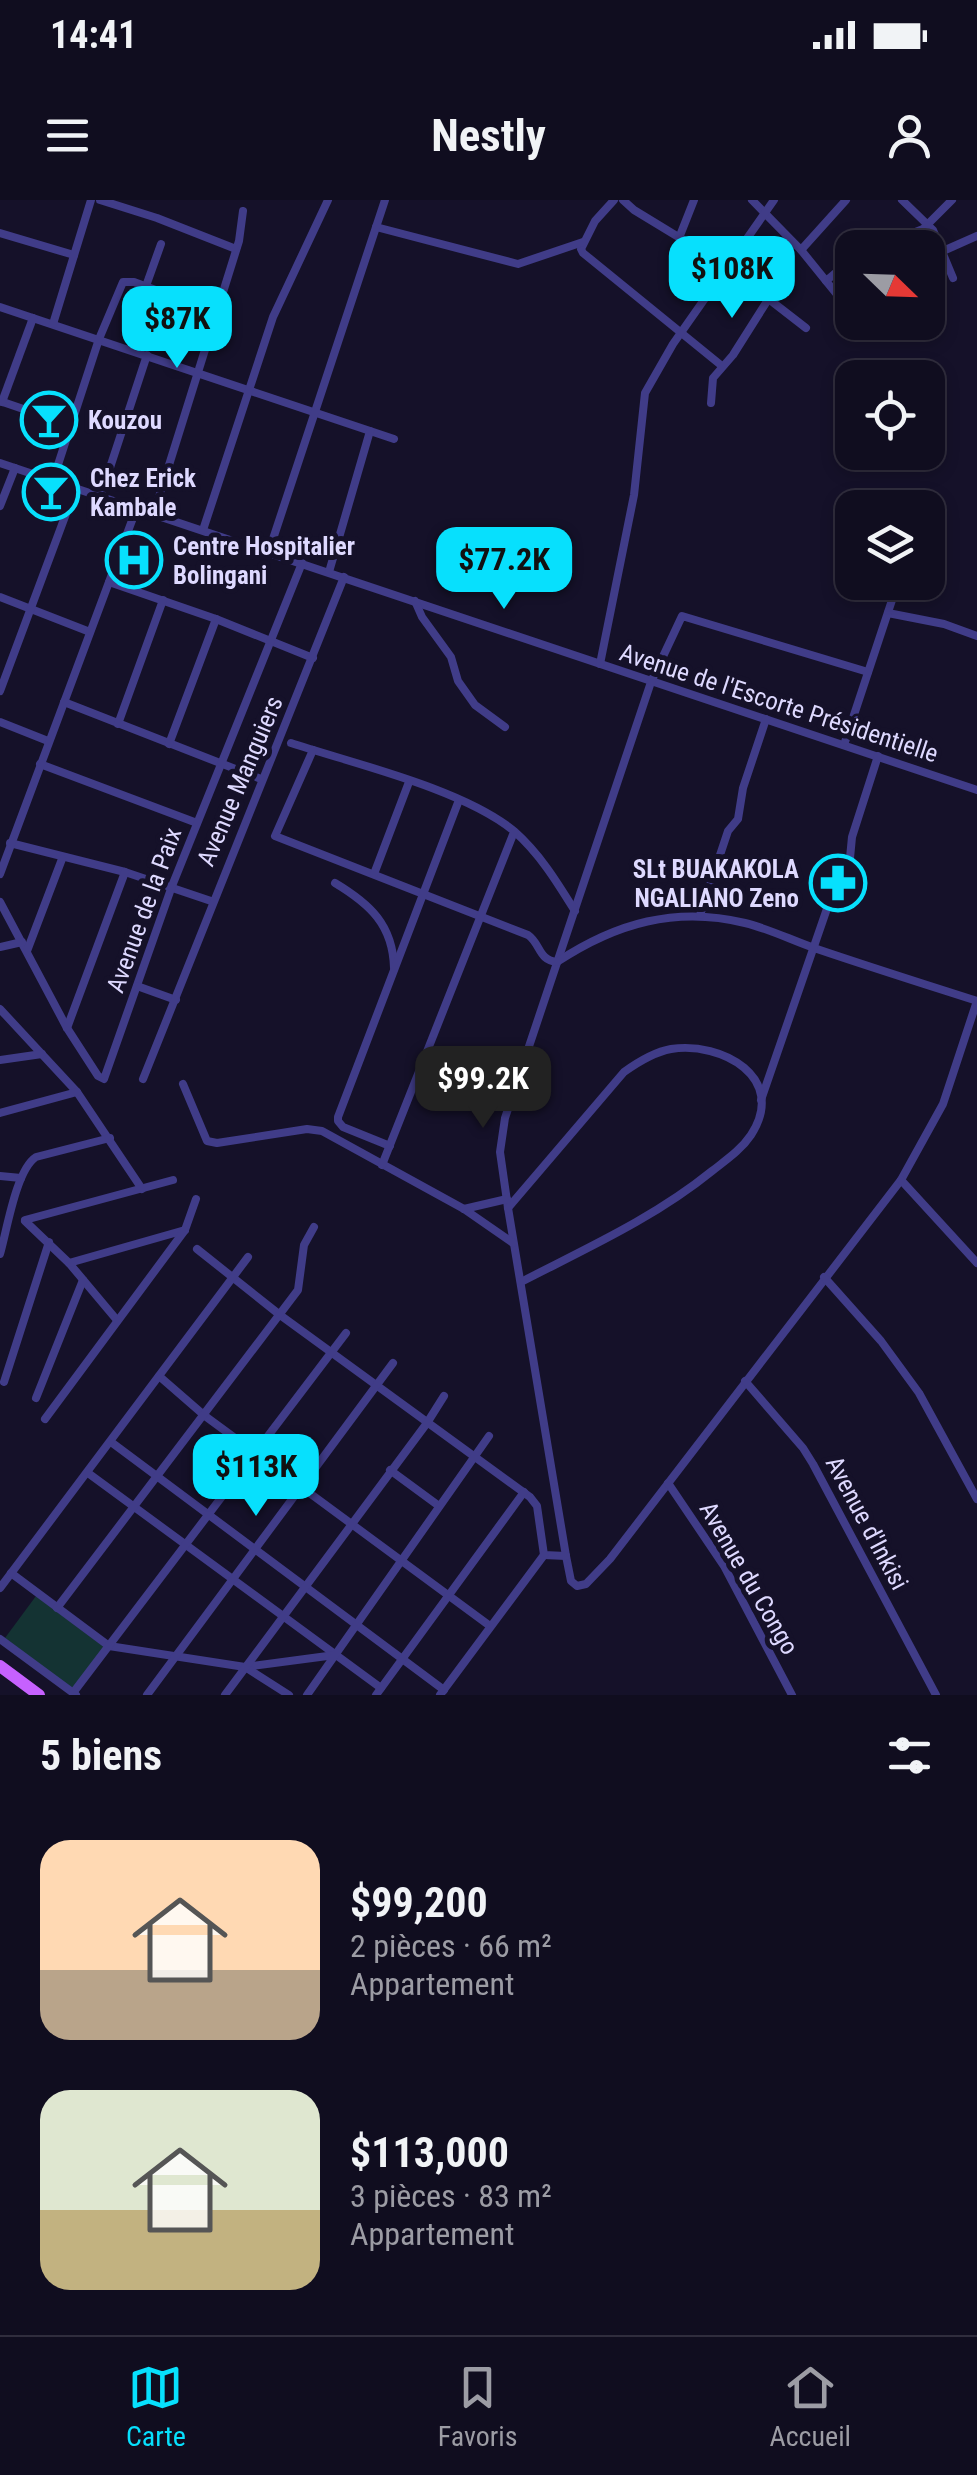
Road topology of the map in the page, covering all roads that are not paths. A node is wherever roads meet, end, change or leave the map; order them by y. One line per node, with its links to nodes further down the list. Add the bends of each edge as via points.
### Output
1 (90, 200): 27 (street)
2 (100, 200): 24 (street)
3 (328, 200): 46 (street)
4 (385, 200): 16 (street)
5 (614, 200): 22 (street)
6 (624, 200): 21 (street)
7 (694, 200): 21 (street)
8 (752, 200): 13 (street)
9 (774, 200): 13 (street)
10 (846, 200): 25 (street)
11 (902, 200): 15 (street)
12 (952, 200): 15 (street)
13 (764, 210): 25 (street); 29 (street)
14 (243, 212): 24 (street)
15 (929, 225): 17 (street); 18 (street)
16 (376, 227): 22 (street, via 518,264); 49 (street)
17 (921, 230)
18 (932, 230)
19 (0, 233): 27 (street)
20 (977, 236): 26 (street)
21 (679, 238): 29 (street)
22 (583, 242): 41 (street, via 587,258)
23 (161, 244): 33 (street)
24 (236, 249): 37 (street)
25 (801, 250): 32 (street)
26 (945, 250)
27 (74, 255): 39 (street)
28 (945, 256): 31 (street)
29 (726, 266): 35 (street); 41 (street)
30 (835, 273): 32 (street)
31 (953, 278)
32 (826, 281): 34 (street)
33 (146, 286): 37 (street); 42 (street, via 128,280 120,285)
34 (835, 292)
35 (769, 298): 40 (street); 44 (street)
36 (0, 307): 38 (street)
37 (215, 312): 45 (street)
38 (33, 318): 39 (street); 47 (street)
39 (54, 324): 42 (street)
40 (806, 328)
41 (680, 333): 44 (street); 78 (street, via 644,399 634,496)
42 (100, 339): 43 (street); 50 (street)
43 (147, 355): 45 (street); 57 (street)
44 (722, 366): 48 (street, via 710,386)
45 (197, 371): 46 (street); 60 (street)
46 (248, 388): 49 (street); 61 (street)
47 (1, 402): 50 (street)
48 (710, 403)
49 (313, 410): 51 (street); 62 (street)
50 (70, 426): 55 (street)
51 (370, 431): 52 (street); 64 (street)
52 (394, 439)
53 (0, 463): 54 (street, Avenue de l'Escorte Présidentielle)
54 (15, 468): 55 (street, Avenue de l'Escorte Présidentielle); 58 (street)
55 (53, 480): 56 (street, Avenue de l'Escorte Présidentielle)
56 (76, 486): 57 (street, Avenue de l'Escorte Présidentielle); 71 (street)
57 (101, 495): 59 (street, Avenue de l'Escorte Présidentielle)
58 (0, 506)
59 (136, 508): 60 (street, Avenue de l'Escorte Présidentielle); 66 (street)
60 (154, 512): 61 (street, Avenue de l'Escorte Présidentielle)
61 (203, 530): 62 (street, Avenue de l'Escorte Présidentielle)
62 (269, 550): 63 (street, Avenue de l'Escorte Présidentielle)
63 (302, 563): 64 (street, Avenue de l'Escorte Présidentielle); 76 (street, Avenue de la Paix)
64 (328, 572): 65 (street, Avenue de l'Escorte Présidentielle)
65 (344, 577): 70 (street, Avenue de l'Escorte Présidentielle); 77 (street, Avenue Manguiers)
66 (109, 582): 68 (street); 74 (street)
67 (0, 597): 71 (street)
68 (163, 600): 73 (street); 85 (street)
69 (892, 600): 72 (street)
70 (415, 601): 78 (street, Avenue de l'Escorte Présidentielle); 86 (street, via 475,705)
71 (31, 608): 74 (street); 81 (street)
72 (888, 613): 75 (street); 79 (street)
73 (216, 619): 76 (street); 89 (street)
74 (90, 632): 82 (street)
75 (977, 636)
76 (270, 640): 77 (street); 94 (street, Avenue de la Paix)
77 (312, 658): 95 (street, Avenue Manguiers)
78 (600, 664): 80 (street, Avenue de l'Escorte Présidentielle)
79 (868, 672): 80 (street, via 682,616); 90 (street)
80 (651, 682): 83 (street, Avenue de l'Escorte Présidentielle); 111 (street)
81 (0, 692)
82 (64, 702): 85 (street); 87 (street)
83 (766, 719): 90 (street, Avenue de l'Escorte Présidentielle); 113 (street, via 738,819)
84 (0, 722): 87 (street)
85 (118, 724): 89 (street)
86 (505, 727)
87 (48, 741): 93 (street)
88 (290, 742): 91 (street)
89 (168, 744): 94 (street)
90 (844, 745): 92 (street, Avenue de l'Escorte Présidentielle)
91 (313, 750): 96 (street); 105 (street, via 275,836)
92 (878, 756): 97 (street, Avenue de l'Escorte Présidentielle); 116 (street, via 850,858)
93 (40, 764): 99 (street); 101 (street)
94 (222, 765): 95 (street); 99 (street, Avenue de la Paix)
95 (260, 779): 110 (street, Avenue Manguiers)
96 (408, 782): 98 (street); 105 (street)
97 (977, 790)
98 (459, 800): 100 (street); 108 (street)
99 (196, 823): 107 (street, Avenue de la Paix)
100 (514, 832): 111 (street, via 540,857); 112 (street)
101 (10, 843): 102 (street); 104 (street)
102 (62, 859): 103 (street); 117 (street)
103 (126, 872): 107 (street); 124 (street)
104 (0, 874)
105 (374, 874): 108 (street)
106 (335, 883): 119 (street, via 383,922)
107 (172, 886): 110 (street); 120 (street, Avenue de la Paix)
108 (424, 894): 112 (street); 119 (street)
109 (0, 902): 114 (street, Avenue de la Paix)
110 (211, 902): 121 (street, Avenue Manguiers)
111 (575, 911): 118 (street)
112 (479, 915): 118 (street, via 528,934 541,956); 133 (street)
113 (700, 915): 116 (street); 118 (street, via 636,922)
114 (22, 942): 115 (street); 117 (street, Avenue de la Paix)
115 (0, 947)
116 (814, 948): 122 (street); 130 (street)
117 (28, 951): 124 (street, Avenue de la Paix)
118 (558, 962): 141 (street, via 501,1134)
119 (394, 973): 133 (street, via 338,1122)
120 (137, 986): 121 (street); 124 (street, Avenue de la Paix, via 104,1079)
121 (176, 1000): 127 (street, Avenue Manguiers)
122 (977, 1001): 138 (street, via 944,1104)
123 (0, 1010): 125 (street)
124 (67, 1028)
125 (42, 1054): 126 (street); 129 (street)
126 (0, 1060)
127 (142, 1078)
128 (183, 1084): 134 (street, via 207,1140 314,1129)
129 (76, 1092): 131 (street); 132 (street)
130 (761, 1100): 141 (street, via 756,1079 722,1054 660,1052 624,1072); 157 (street, via 750,1137 680,1197)
131 (0, 1113)
132 (110, 1138): 136 (street, via 36,1157); 139 (street)
133 (390, 1146): 134 (street)
134 (382, 1165): 142 (street)
135 (0, 1176): 136 (street)
136 (21, 1178): 143 (street)
137 (173, 1180): 139 (street)
138 (901, 1180): 153 (street); 155 (street)
139 (142, 1189): 144 (street)
140 (196, 1199): 146 (street)
141 (507, 1204): 142 (street); 148 (street)
142 (464, 1209): 148 (street)
143 (12, 1215): 144 (street); 150 (street)
144 (25, 1220): 147 (street)
145 (314, 1226): 158 (street, via 304,1245 298,1290)
146 (185, 1230): 152 (street); 159 (street)
147 (50, 1242): 152 (street); 164 (street)
148 (513, 1243): 157 (street)
149 (197, 1248): 154 (street)
150 (0, 1254)
151 (248, 1257): 154 (street)
152 (69, 1263): 156 (street)
153 (977, 1264)
154 (233, 1277): 158 (street); 163 (street)
155 (824, 1278): 165 (street); 182 (street, via 920,1393)
156 (83, 1280): 159 (street); 168 (street)
157 (521, 1282): 190 (street)
158 (280, 1315): 161 (street); 169 (street)
159 (116, 1319): 170 (street)
160 (346, 1333): 161 (street)
161 (332, 1350): 166 (street); 174 (street)
162 (393, 1363): 166 (street)
163 (159, 1376): 169 (street); 173 (street)
164 (4, 1382)
165 (745, 1382): 179 (street); 217 (street, Avenue d'Inkisi, via 814,1464)
166 (378, 1387): 171 (street); 180 (street)
167 (444, 1396): 171 (street)
168 (36, 1398)
169 (205, 1416): 174 (street); 178 (street)
170 (45, 1419)
171 (427, 1423): 175 (street); 176 (street)
172 (488, 1436): 175 (street)
173 (111, 1442): 177 (street); 178 (street)
174 (254, 1452): 180 (street); 185 (street)
175 (474, 1457): 181 (street); 183 (street)
176 (390, 1470): 183 (street); 186 (street)
177 (88, 1473): 184 (street); 192 (street)
178 (158, 1478): 184 (street); 185 (street)
179 (668, 1483): 190 (street, via 586,1584 571,1581); 216 (street, Avenue du Congo, via 717,1554)
180 (301, 1486): 186 (street); 188 (street)
181 (524, 1492): 189 (street, via 536,1506); 196 (street)
182 (977, 1499)
183 (439, 1506): 191 (street)
184 (136, 1508): 187 (street); 197 (street)
185 (209, 1515): 187 (street); 188 (street)
186 (351, 1523): 191 (street); 194 (street)
187 (185, 1546): 193 (street); 202 (street)
188 (258, 1550): 193 (street); 194 (street)
189 (544, 1555): 190 (street); 200 (street)
190 (566, 1556)
191 (402, 1559): 196 (street); 199 (street)
192 (11, 1574): 195 (street); 197 (street)
193 (232, 1581): 198 (street); 204 (street)
194 (307, 1587): 198 (street); 199 (street)
195 (0, 1588)
196 (450, 1595): 200 (street); 205 (street)
197 (58, 1608): 202 (street)
198 (284, 1618): 203 (street); 207 (street)
199 (357, 1622): 203 (street); 205 (street)
200 (490, 1626): 209 (street)
201 (0, 1639): 210 (street)
202 (109, 1646): 204 (street); 210 (street)
203 (335, 1655): 207 (street); 208 (street); 215 (street)
204 (175, 1656): 207 (street); 212 (street)
205 (404, 1658): 208 (street); 209 (street)
206 (0, 1666): 211 (main road)
207 (245, 1667): 213 (street); 214 (street)
208 (379, 1692)
209 (442, 1692)
210 (74, 1694)
211 (40, 1695)
212 (147, 1695)
213 (226, 1695)
214 (289, 1695)
215 (306, 1695)
216 (792, 1695)
217 (936, 1695)

